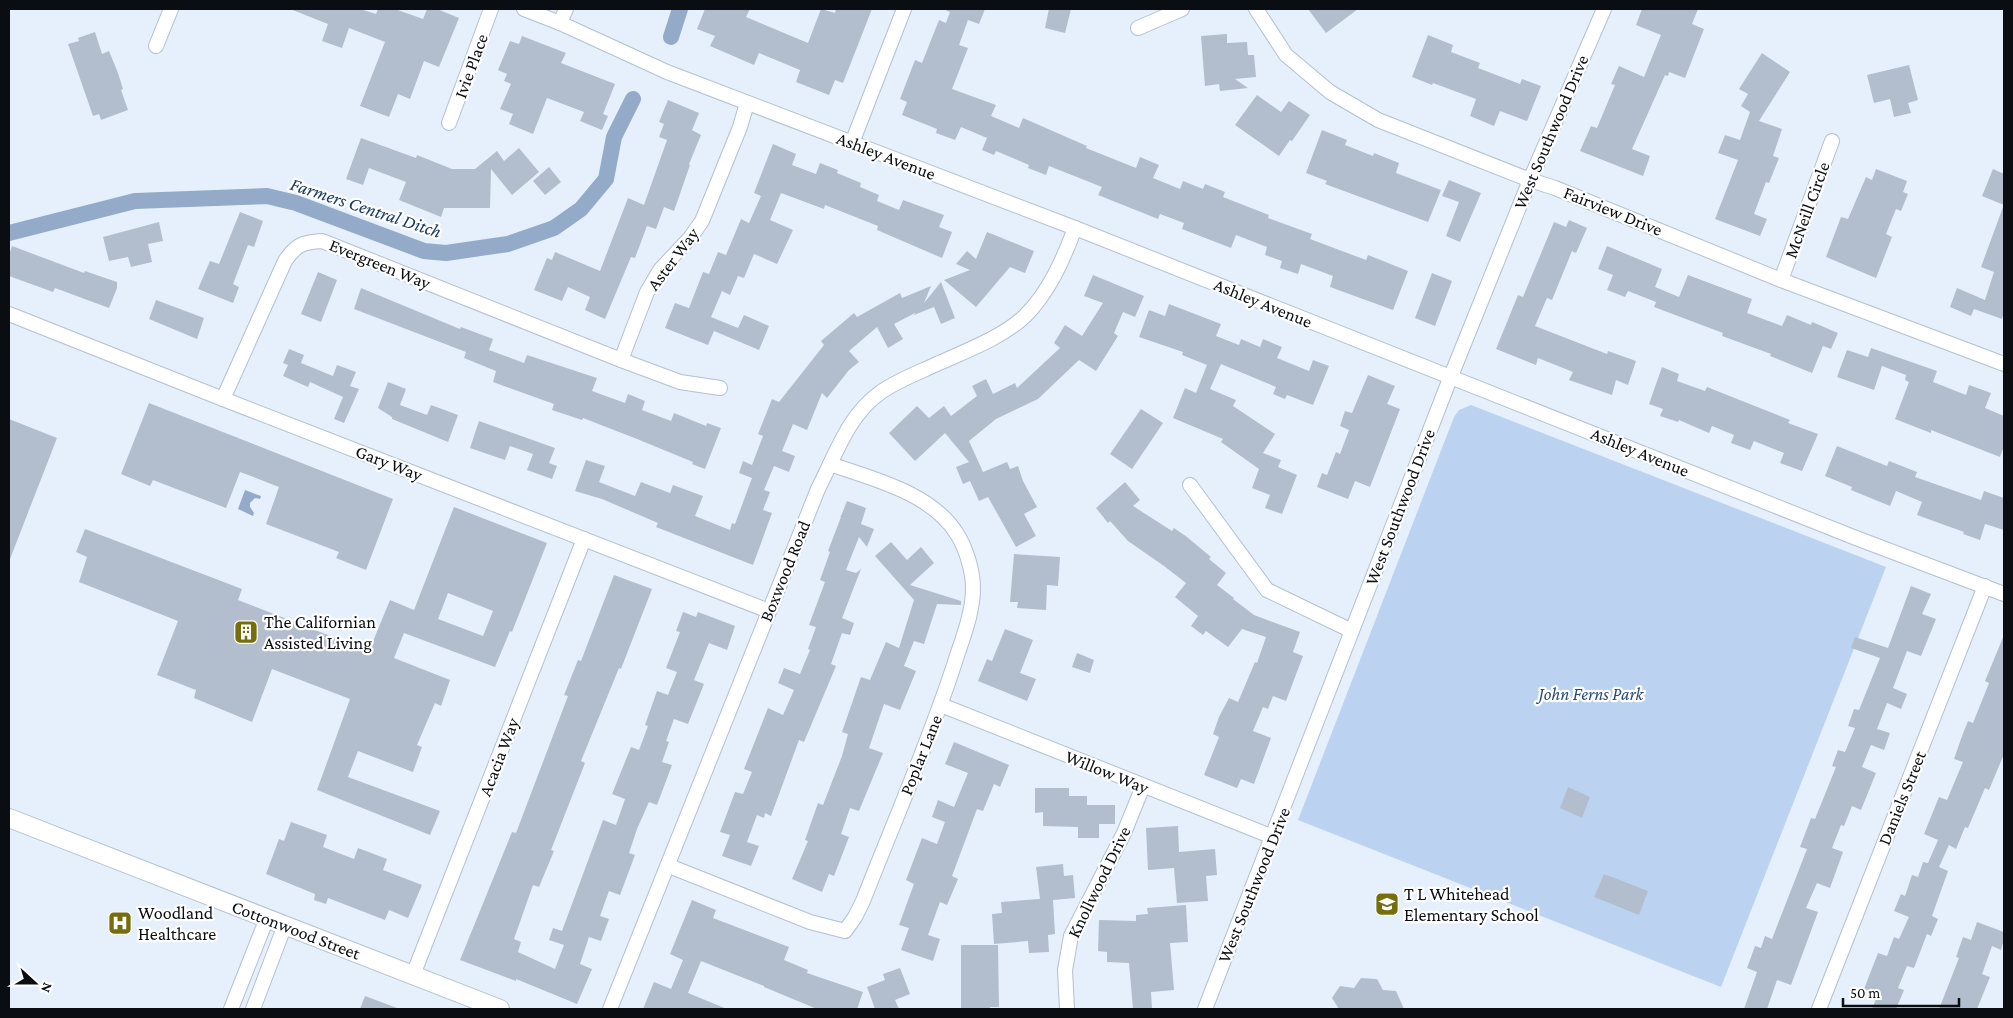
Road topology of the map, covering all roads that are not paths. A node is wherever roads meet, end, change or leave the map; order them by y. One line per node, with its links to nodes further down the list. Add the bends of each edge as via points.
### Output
1 (171, 9): 11 (street)
2 (491, 9): 13 (street, Ivie Place)
3 (524, 9): 9 (street, Ashley Avenue)
4 (566, 9): 9 (street)
5 (904, 9): 15 (street)
6 (1182, 9): 10 (street)
7 (1256, 9): 16 (street, Fairview Drive, via 1286,55 1330,92 1378,120)
8 (1604, 9): 16 (street, West Southwood Drive)
9 (560, 22): 12 (street, Ashley Avenue, via 667,72)
10 (1138, 28)
11 (156, 46)
12 (747, 103): 15 (street, Ashley Avenue); 20 (street, Aster Way, via 702,221 660,270 647,292)
13 (449, 123)
14 (1832, 141): 18 (street, McNeill Circle)
15 (852, 143): 17 (street, Ashley Avenue)
16 (1530, 180): 18 (street, Fairview Drive); 22 (street, West Southwood Drive)
17 (1075, 228): 22 (street, Ashley Avenue); 25 (street, Boxwood Road, via 1053,278 1041,298 1023,317 987,341 881,392 850,422)
18 (1781, 280): 21 (street, Fairview Drive)
19 (9, 314): 24 (street, Gary Way)
20 (621, 360): 23 (street, Evergreen Way, via 680,382); 24 (street, Evergreen Way, via 322,240 303,243 294,248 285,260)
21 (2004, 364)
22 (1451, 376): 28 (street, Ashley Avenue, via 1856,538); 31 (street, West Southwood Drive)
23 (720, 388)
24 (223, 399): 27 (street, Gary Way)
25 (830, 464): 30 (street, Boxwood Road); 32 (street, Poplar Lane, via 918,498 957,534 969,562 973,587 970,614)
26 (1190, 486): 31 (street, via 1267,590)
27 (584, 539): 30 (street, Gary Way); 39 (street, Acacia Way)
28 (1985, 586): 29 (street, Ashley Avenue); 46 (street, Daniels Street)
29 (2004, 594)
30 (769, 612): 36 (street, Boxwood Road)
31 (1352, 631): 35 (street, West Southwood Drive)
32 (940, 705): 33 (street, Willow Way); 36 (street, Poplar Lane, via 855,918 845,931 810,922)
33 (1143, 786): 35 (street, Willow Way); 44 (street, Knollwood Drive, via 1124,833 1071,936 1065,970)
34 (9, 818): 37 (street, Cottonwood Street)
35 (1273, 837): 45 (street, West Southwood Drive)
36 (669, 866): 43 (street, Boxwood Road)
37 (267, 918): 38 (street, Cottonwood Street); 40 (street)
38 (285, 925): 39 (street, Cottonwood Street); 41 (street)
39 (413, 975): 42 (street, Cottonwood Street)
40 (231, 1009)
41 (253, 1009)
42 (500, 1009)
43 (610, 1009)
44 (1067, 1009)
45 (1204, 1009)
46 (1819, 1009)

